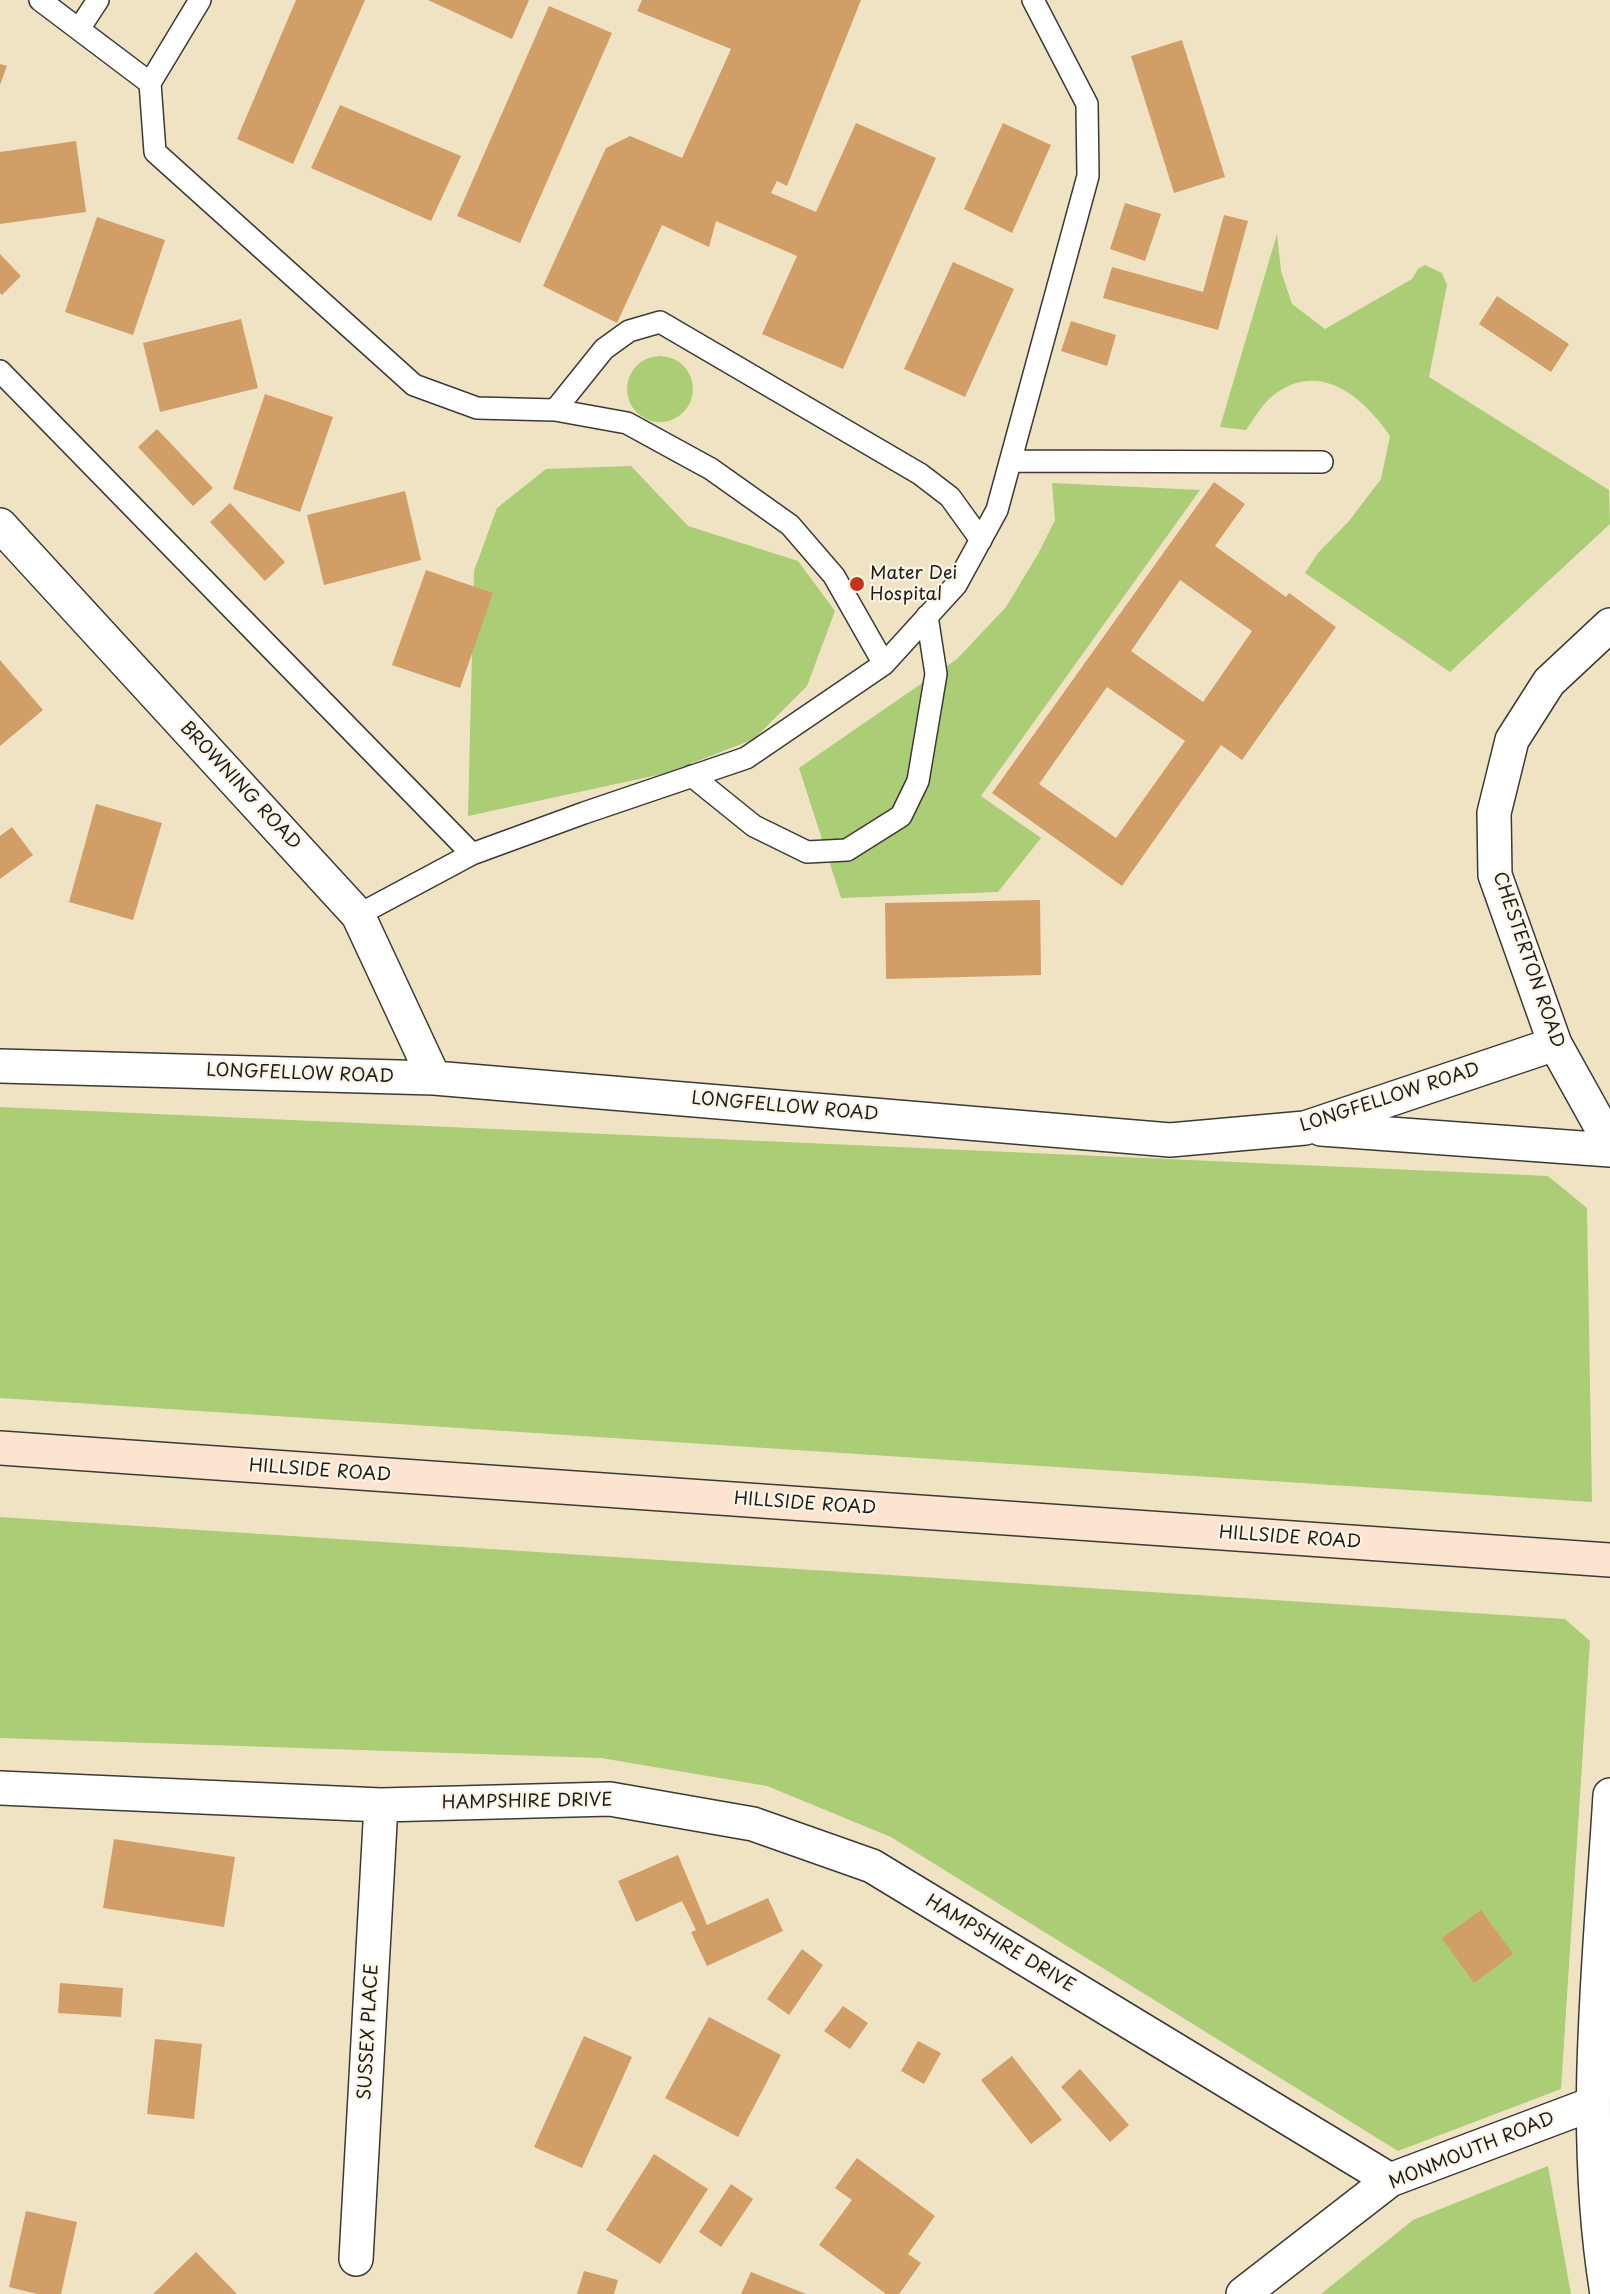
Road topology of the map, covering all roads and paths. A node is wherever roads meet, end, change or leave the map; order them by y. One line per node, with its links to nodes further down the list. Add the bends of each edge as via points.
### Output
1 (40, 0): 5 (lane)
2 (98, 0): 5 (lane)
3 (200, 0): 6 (lane)
4 (1033, 0): 9 (lane, via 1087,104 1088,176)
5 (79, 29): 6 (lane)
6 (150, 83): 8 (lane, via 155,152 414,385 477,408)
7 (0, 370): 17 (lane)
8 (555, 410): 12 (lane, via 604,349 629,332 660,322 920,474 950,497); 15 (lane, via 627,423 711,469 790,525 834,576)
9 (1011, 461): 10 (lane); 12 (lane, via 997,510)
10 (1322, 462)
11 (0, 525): 18 (street, BROWNING ROAD)
12 (981, 540): 13 (lane, via 956,585)
13 (927, 616): 15 (lane); 16 (lane, via 936,674 918,781 900,816 847,850 807,852 754,826)
14 (1610, 625): 19 (street, CHESTERTON ROAD, via 1549,682 1512,740 1494,813 1495,875)
15 (884, 664): 16 (lane, via 746,758)
16 (692, 776): 17 (lane)
17 (472, 854): 18 (lane)
18 (358, 915): 21 (street, BROWNING ROAD)
19 (1555, 1044): 22 (street, LONGFELLOW ROAD); 23 (street, CHESTERTON ROAD)
20 (0, 1066): 21 (street, LONGFELLOW ROAD)
21 (434, 1078): 22 (street, LONGFELLOW ROAD, via 1170,1140)
22 (1305, 1128): 24 (street)
23 (1610, 1143)
24 (1610, 1150)
25 (0, 1448): 26 (main road, HILLSIDE ROAD)
26 (1610, 1560)
27 (0, 1788): 29 (street, HAMPSHIRE DRIVE)
28 (1610, 1795): 30 (street)
29 (381, 1805): 31 (street, HAMPSHIRE DRIVE, via 609,1799 753,1824 872,1866); 32 (street, SUSSEX PLACE)
30 (1592, 2104): 31 (street, MONMOUTH ROAD); 34 (street, via 1599,2246)
31 (1390, 2180): 33 (street, MONMOUTH ROAD)
32 (356, 2259)
33 (1243, 2294)
34 (1607, 2294)

